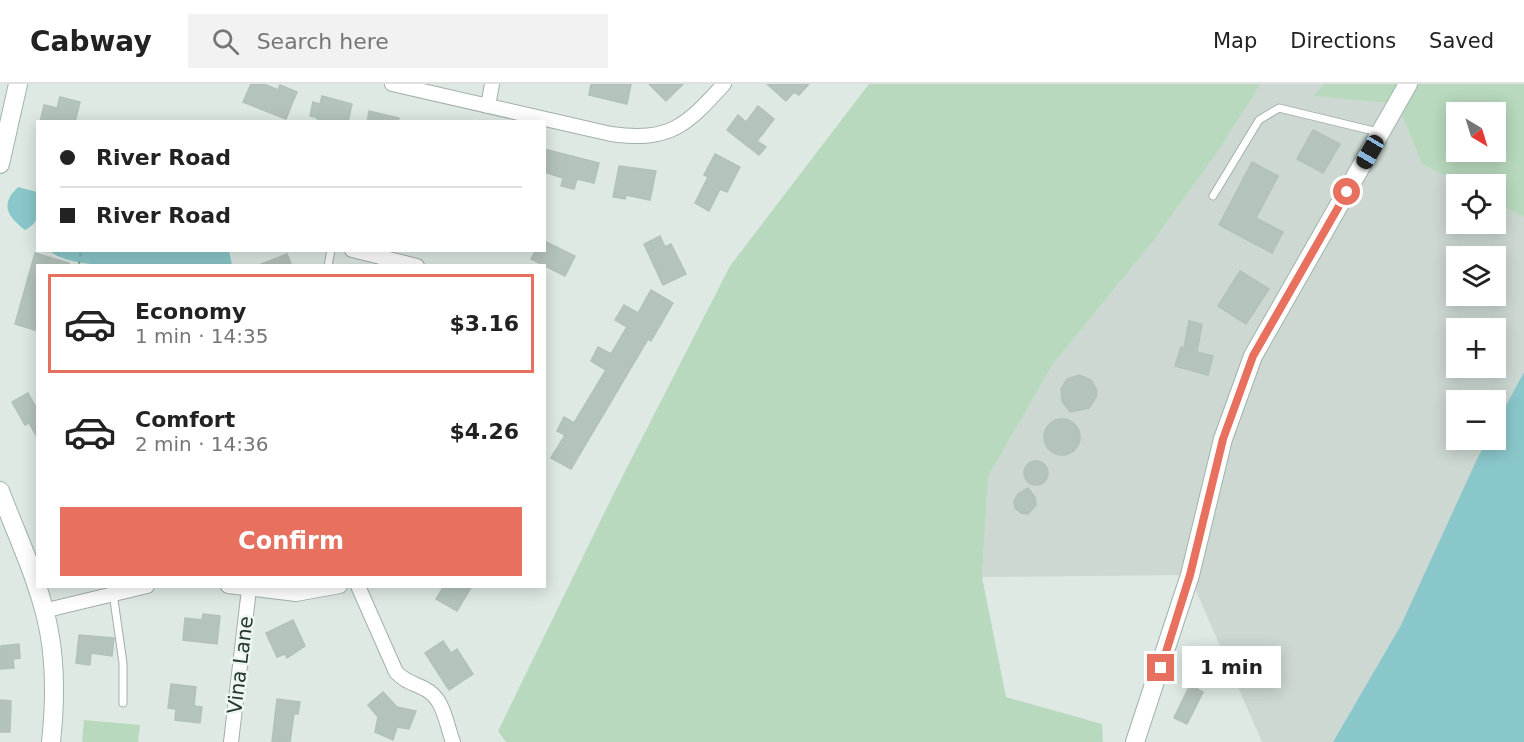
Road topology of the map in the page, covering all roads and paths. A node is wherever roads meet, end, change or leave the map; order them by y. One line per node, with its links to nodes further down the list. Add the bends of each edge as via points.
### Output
1 (18, 84): 8 (main road)
2 (392, 84): 6 (street)
3 (492, 84): 6 (street)
4 (724, 84): 6 (street, via 696,115 676,128 647,137 611,134)
5 (1408, 84): 7 (main road)
6 (488, 106)
7 (1381, 132): 9 (lane, via 1280,108 1259,120); 26 (main road, via 1253,356 1223,439 1190,575)
8 (0, 164)
9 (1213, 196)
10 (81, 252): 12 (path)
11 (360, 252): 13 (street)
12 (79, 264)
13 (409, 264)
14 (0, 491): 21 (main road)
15 (131, 588): 20 (street)
16 (242, 588): 19 (street)
17 (329, 588): 19 (street, via 296,594)
18 (359, 588): 25 (street, via 396,672 438,699)
19 (249, 589): 24 (street, Vina Lane)
20 (115, 590): 21 (street); 22 (lane)
21 (43, 611): 23 (main road, via 54,677)
22 (123, 703)
23 (51, 742)
24 (231, 742)
25 (453, 742)
26 (1135, 742)

